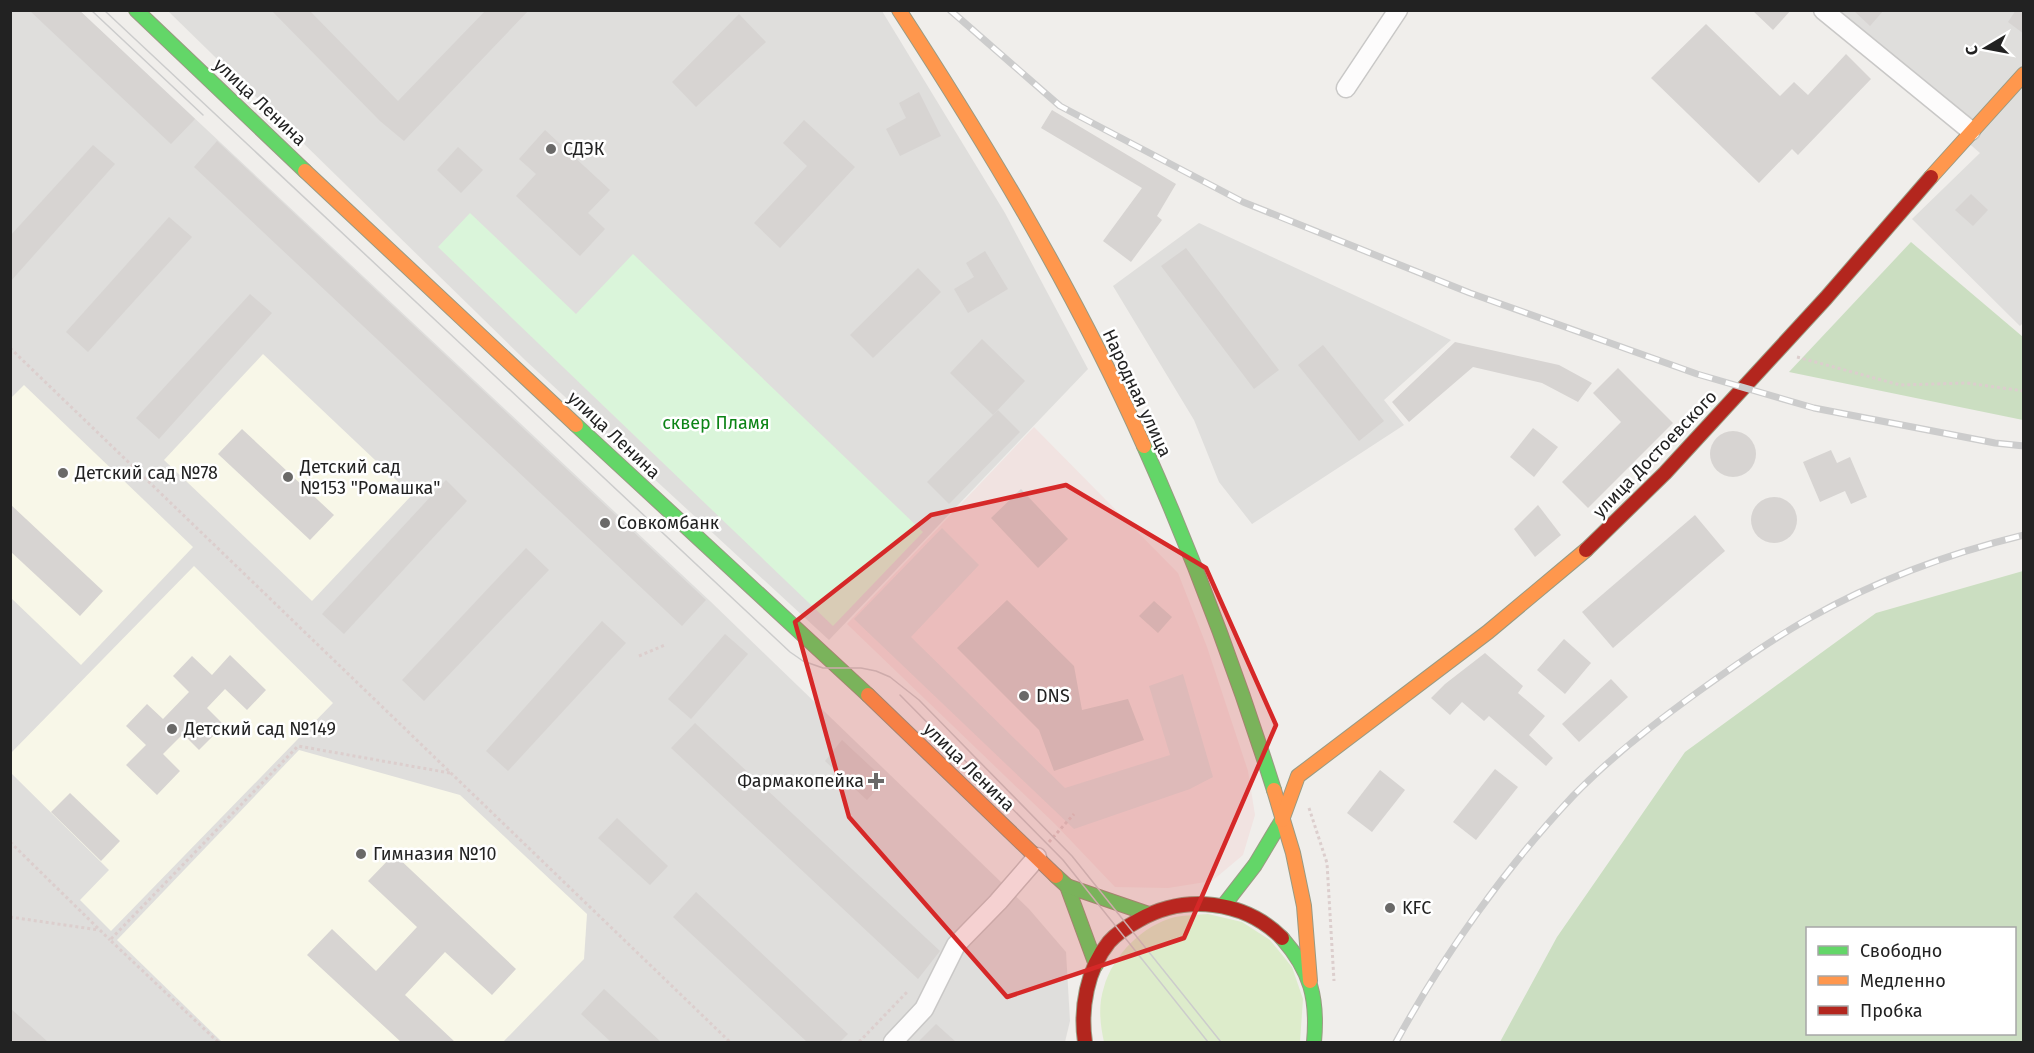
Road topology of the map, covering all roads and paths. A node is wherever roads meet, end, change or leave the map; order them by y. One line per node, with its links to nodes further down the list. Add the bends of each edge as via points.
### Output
1 (136, 10): 17 (main road, улица Ленина)
2 (899, 10): 15 (main road, Народная улица, via 1026,217 1104,360 1182,532 1224,640)
3 (1398, 10): 6 (street)
4 (1823, 10): 7 (street)
5 (2024, 74): 7 (main road, улица Достоевского)
6 (1346, 88)
7 (1971, 130): 9 (main road, улица Достоевского)
8 (10, 348): 13 (path)
9 (1772, 357): 10 (path, via 1786,354 1900,386 1967,383); 15 (main road, улица Достоевского, via 1665,473 1583,553 1488,632 1298,776)
10 (2024, 391)
11 (665, 645): 12 (path)
12 (639, 656)
13 (452, 774): 23 (path, via 298,746); 29 (path)
14 (1074, 814): 17 (path)
15 (1282, 820): 19 (main road, улица Достоевского, via 1255,866); 25 (main road, Народная улица, via 1304,908)
16 (10, 842): 22 (path)
17 (1037, 857): 18 (main road, улица Ленина); 31 (street, via 956,945 924,1009)
18 (1067, 886): 20 (main road); 24 (main road)
19 (1224, 905): 20 (main road, via 1186,904); 25 (main road, via 1261,920 1290,946)
20 (1149, 914): 24 (main road, via 1110,940)
21 (10, 917): 22 (path)
22 (101, 931): 23 (path)
23 (110, 940): 28 (path)
24 (1096, 965): 27 (main road, via 1087,987)
25 (1310, 981): 32 (main road, via 1316,1011)
26 (907, 992): 30 (path)
27 (1083, 1040)
28 (218, 1042)
29 (730, 1042)
30 (859, 1042)
31 (893, 1042)
32 (1314, 1042)

